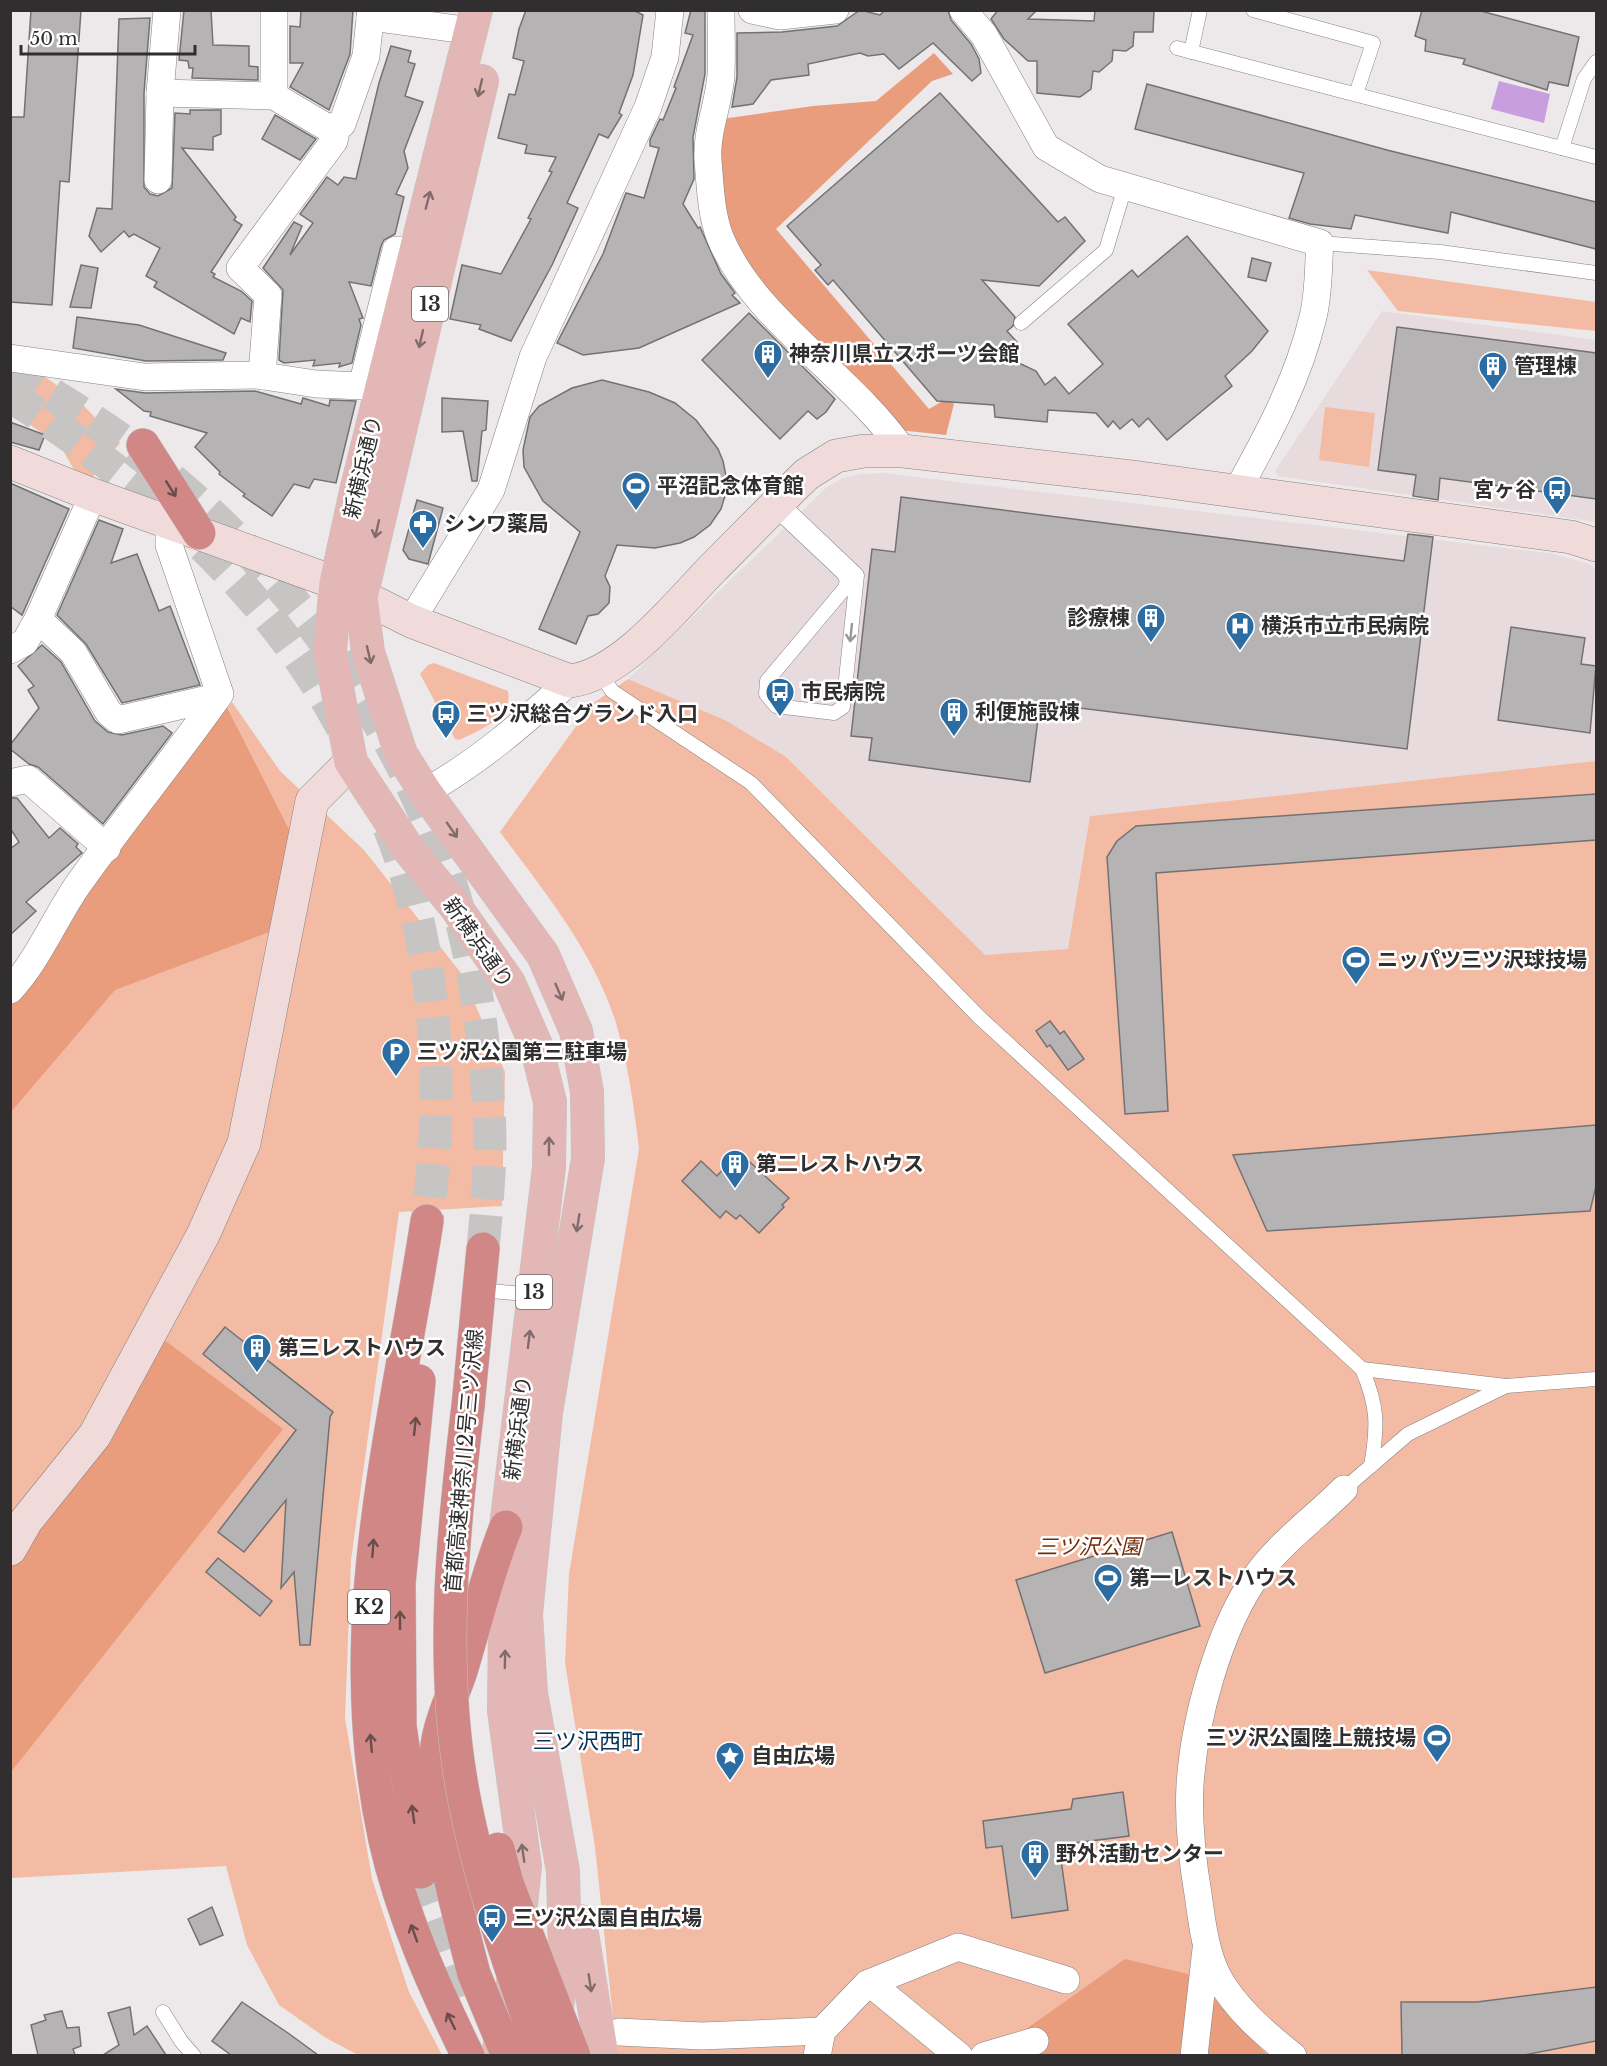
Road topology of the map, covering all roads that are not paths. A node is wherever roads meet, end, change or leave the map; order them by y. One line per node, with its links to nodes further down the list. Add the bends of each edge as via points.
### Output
1 (167, 10): 16 (street)
2 (274, 10): 18 (street)
3 (498, 10): 38 (main road, 新横浜通り / 13, one-way to 38)
4 (670, 10): 40 (street, via 665,57 648,107 533,357 491,490)
5 (721, 10): 31 (street, via 721,75 707,139 719,234 731,261 760,301 854,391)
6 (752, 10): 7 (street, via 780,16)
7 (834, 10)
8 (963, 10): 23 (street, via 984,34 1046,147 1101,179)
9 (1200, 10): 14 (lane)
10 (1253, 10): 17 (lane, via 1373,43)
11 (371, 14): 12 (street); 19 (street, via 366,56 342,124)
12 (474, 21): 25 (main road, 新横浜通り / 13, one-way to 12)
13 (1177, 48): 14 (lane)
14 (1191, 52): 17 (lane)
15 (1596, 62): 20 (lane, via 1584,79)
16 (160, 93): 18 (street); 22 (street)
17 (1356, 94): 20 (lane)
18 (274, 96): 19 (street, via 328,128)
19 (337, 127): 29 (street, via 334,141 240,268 268,295)
20 (1562, 148): 21 (lane)
21 (1596, 157)
22 (158, 180)
23 (1125, 187): 24 (street); 27 (lane, via 1106,250)
24 (1320, 243): 26 (lane, via 1440,252); 33 (street, via 1314,315 1295,378)
25 (415, 250): 29 (street, via 396,250 362,386); 38 (main road, 新横浜通り / 13)
26 (1596, 273)
27 (1021, 323)
28 (10, 358): 29 (street, via 145,377)
29 (262, 376)
30 (143, 445): 36 (highway, one-way to 36)
31 (903, 451): 33 (street); 35 (street, via 836,456 807,474)
32 (10, 462): 34 (street)
33 (1237, 490): 37 (street, via 1571,537)
34 (93, 495): 36 (street); 39 (street)
35 (776, 504): 35 (lane, one-way to 35, via 858,575 843,707 834,714 776,706 766,694 767,681 847,581); 42 (street, via 639,643 598,673)
36 (184, 528): 38 (street); 44 (street, via 169,545 220,694)
37 (1596, 545)
38 (349, 590): 40 (street); 45 (main road, 新横浜通り / 13, via 330,650); 47 (main road, 新横浜通り / 13, one-way to 47, via 401,754)
39 (38, 619): 41 (street, via 24,642); 44 (street, via 73,652 109,713 118,720)
40 (411, 621): 42 (street)
41 (10, 650)
42 (570, 681): 47 (street, via 499,744 466,769)
43 (608, 685): 53 (lane, via 751,783 979,1017)
44 (217, 698): 48 (street)
45 (351, 762): 52 (main road, 新横浜通り / 13, one-way to 45, via 549,1167 550,1102 536,1046 509,983 409,850); 59 (street, via 312,801 244,1143 203,1235 95,1435 26,1521)
46 (10, 783): 48 (street, via 28,778)
47 (425, 792): 60 (main road, 新横浜通り / 13, one-way to 60, via 543,955 576,1031 587,1092 588,1158 546,1413 526,1614 531,1693)
48 (107, 848): 49 (street)
49 (15, 982)
50 (483, 1249): 51 (highway, 首都高速神奈川2号三ツ沢線)
51 (480, 1290): 52 (lane); 70 (highway, 首都高速神奈川2号三ツ沢線, bridge, via 453,1536 464,1698 481,1791)
52 (534, 1295): 58 (main road, 新横浜通り / 13, one-way to 52)
53 (1362, 1369): 55 (lane); 56 (lane, via 1374,1398 1378,1429)
54 (1596, 1379): 55 (lane)
55 (1506, 1386): 56 (lane, via 1408,1434)
56 (1371, 1466): 57 (lane)
57 (1344, 1489): 62 (street, via 1257,1575 1220,1648 1205,1700 1190,1785 1193,1854)
58 (506, 1527): 69 (main road, 新横浜通り / 13, one-way to 58, via 525,1866 504,1711); 69 (highway, bridge, via 440,1727 436,1761 440,1824 452,1888 474,1974)
59 (10, 1549)
60 (562, 1866): 68 (main road, one-way to 68, via 576,1896); 70 (main road, 新横浜通り / 13, via 566,1958)
61 (421, 1872): 72 (highway, K2, one-way to 61, via 435,1987 399,1892 376,1791 368,1694 375,1525 431,1222 399,1584 400,1726)
62 (1207, 1946): 75 (street); 76 (street, via 1219,1978 1237,2002)
63 (1066, 1980): 64 (street, via 958,1947)
64 (870, 1983): 67 (street); 73 (street)
65 (163, 2012): 71 (lane)
66 (1035, 2041): 74 (street)
67 (820, 2043): 68 (street, via 702,2036)
68 (610, 2044)
69 (505, 2049): 70 (street)
70 (555, 2054)
71 (194, 2055)
72 (468, 2055)
73 (959, 2055)
74 (984, 2055)
75 (1194, 2055)
76 (1293, 2055)

